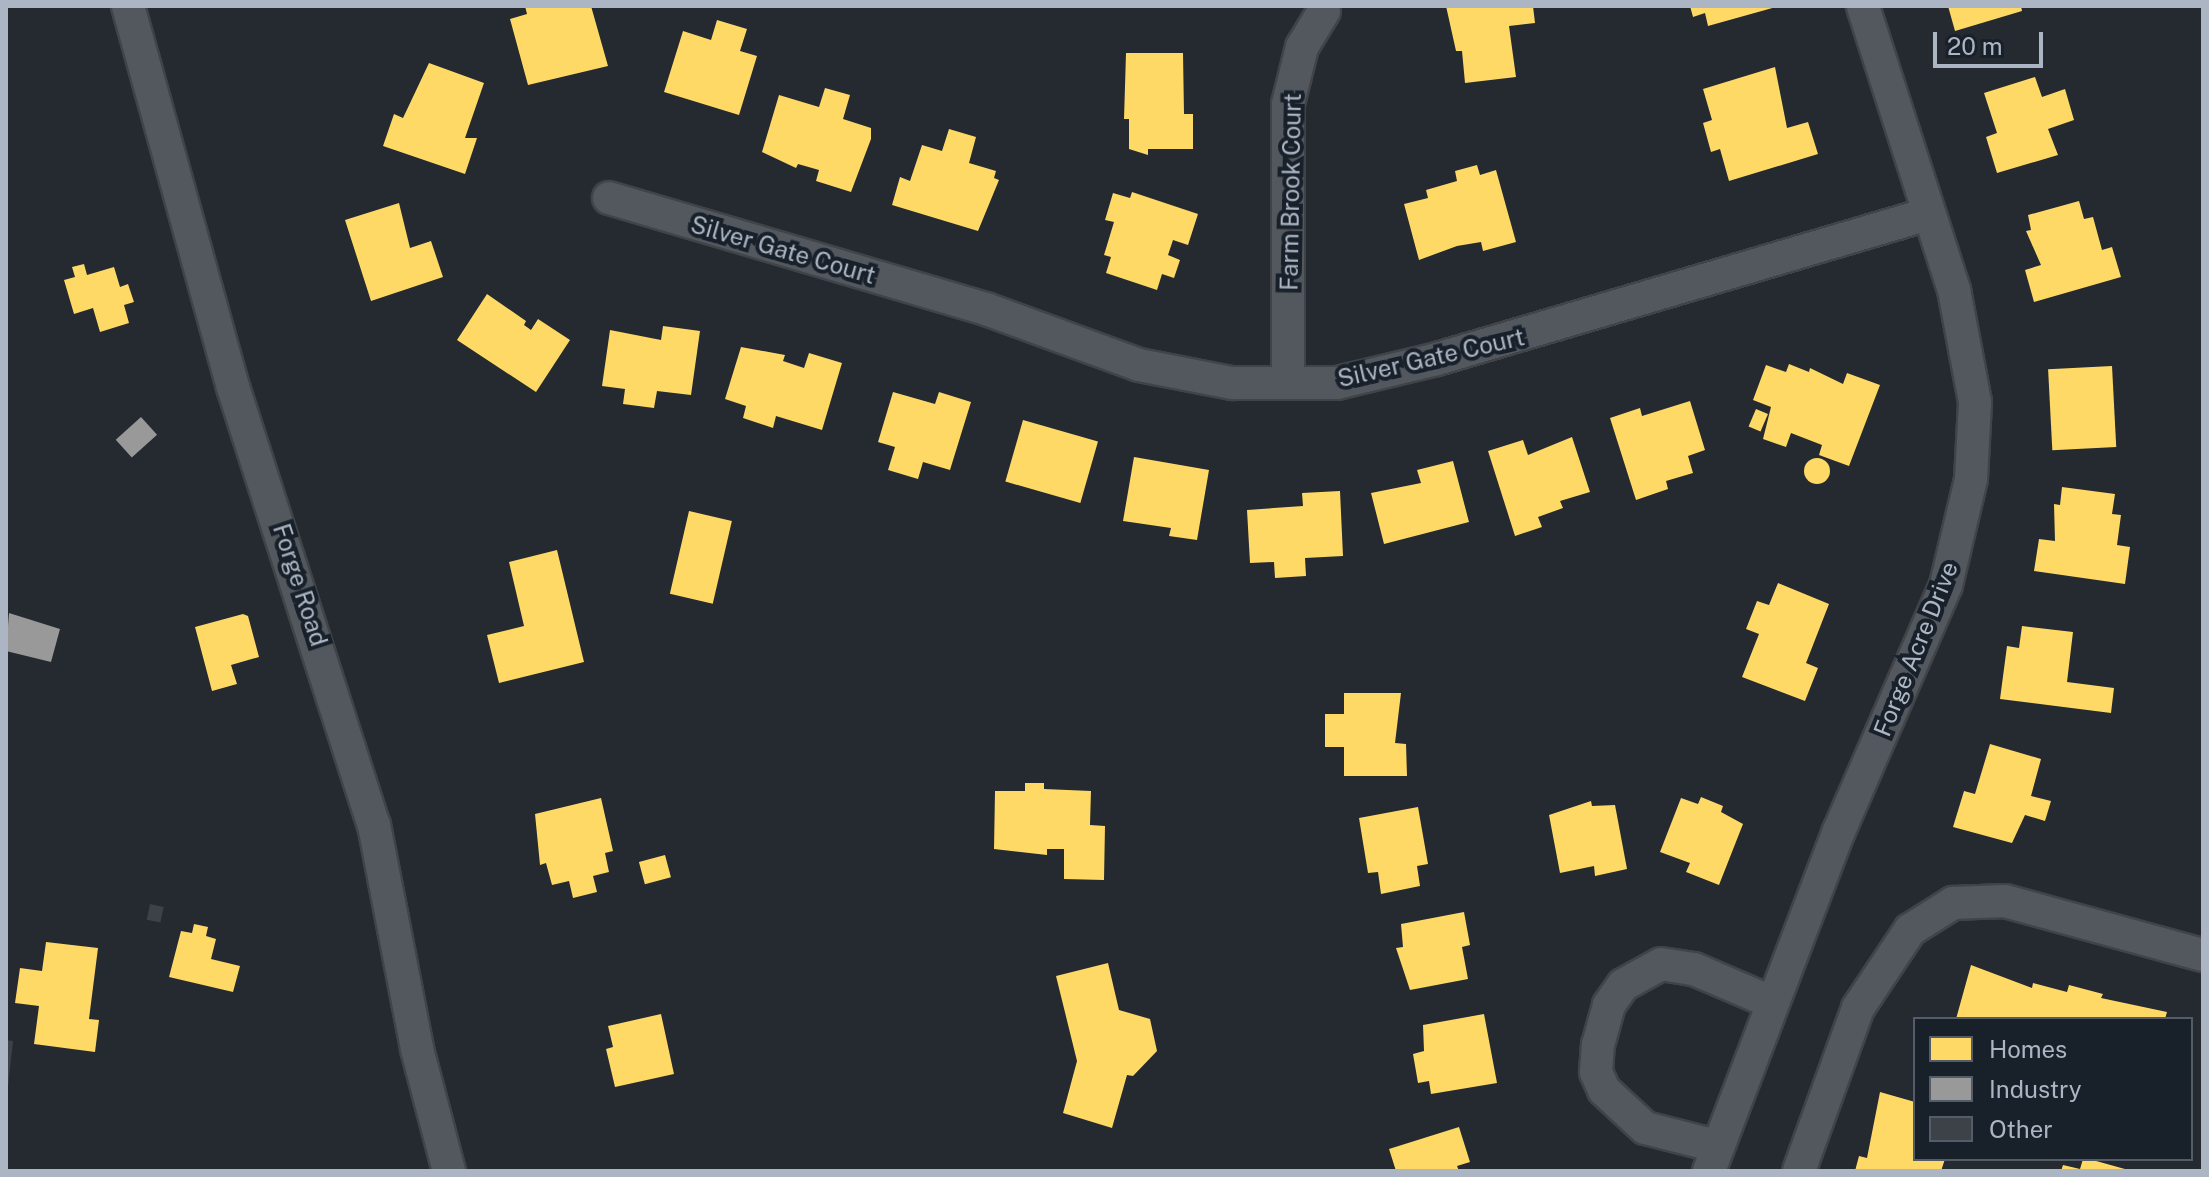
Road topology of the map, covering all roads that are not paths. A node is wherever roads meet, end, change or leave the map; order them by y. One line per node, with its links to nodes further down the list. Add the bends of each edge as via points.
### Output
1 (128, 6): 10 (street, Forge Road, via 233,387 374,825 417,1049)
2 (1863, 6): 5 (street, Forge Acre Drive)
3 (1324, 11): 6 (street, Farm Brook Court, via 1302,47 1288,104)
4 (609, 198): 6 (street, Silver Gate Court, via 986,309 1139,365 1232,383)
5 (1928, 214): 6 (street, Silver Gate Court, via 1437,359 1337,383); 8 (street, Forge Acre Drive, via 1954,290 1975,402 1971,479 1946,585 1913,651)
6 (1288, 381)
7 (2203, 955): 11 (street, via 2005,901 1953,903 1910,930 1858,1008)
8 (1771, 1002): 9 (street, Forge Acre Drive); 9 (street, Forge Acre Drive, via 1694,969 1661,964 1623,985 1609,1005 1596,1072 1604,1090 1645,1128)
9 (1712, 1159)
10 (449, 1171)
11 (1799, 1171)

